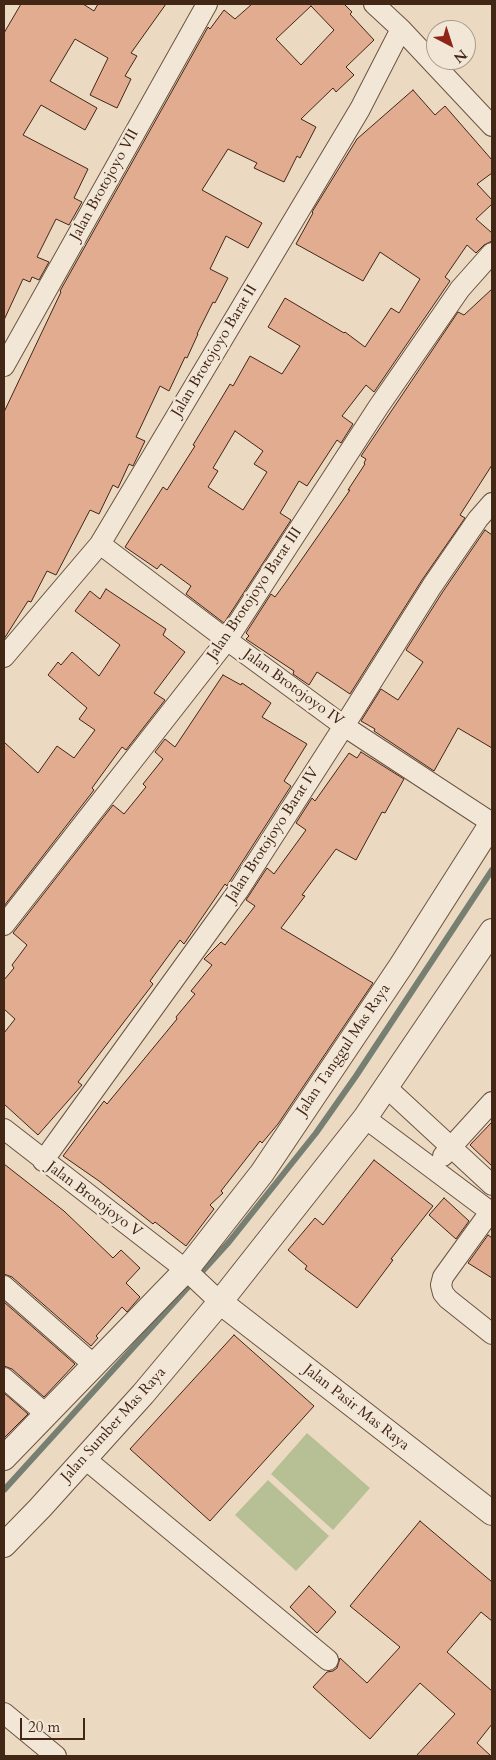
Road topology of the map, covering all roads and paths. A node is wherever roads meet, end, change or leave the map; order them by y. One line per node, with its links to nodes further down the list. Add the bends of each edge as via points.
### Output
1 (207, 4): 6 (street, Jalan Brotojoyo VII)
2 (374, 4): 3 (street)
3 (401, 29): 4 (street); 8 (street, Jalan Brotojoyo Barat II, via 360,109)
4 (492, 126)
5 (492, 253): 9 (street, Jalan Brotojoyo Barat III, via 460,290 379,406)
6 (4, 366)
7 (492, 503): 11 (street, Jalan Brotojoyo Barat IV, via 432,586)
8 (100, 544): 9 (street, Jalan Brotojoyo IV); 10 (street, Jalan Brotojoyo Barat II)
9 (227, 640): 11 (street, Jalan Brotojoyo IV); 13 (street, Jalan Brotojoyo Barat III)
10 (4, 657)
11 (344, 726): 12 (street, Jalan Brotojoyo IV); 20 (street, Jalan Brotojoyo Barat IV, via 238,891)
12 (492, 823): 24 (street, Jalan Tanggul Mas Raya, via 262,1173)
13 (4, 925)
14 (492, 931): 15 (street)
15 (386, 1087): 17 (street); 19 (street)
16 (492, 1102): 19 (street)
17 (365, 1118): 21 (street); 26 (street)
18 (4, 1129): 20 (street, Jalan Brotojoyo V)
19 (450, 1147): 21 (street); 22 (street)
20 (43, 1161): 24 (street, Jalan Brotojoyo V)
21 (432, 1168): 23 (street)
22 (492, 1185)
23 (491, 1213): 27 (street, via 441,1284 448,1299)
24 (187, 1271): 26 (street, Jalan Brotojoyo V); 28 (street)
25 (4, 1286): 28 (street)
26 (216, 1297): 32 (street, Jalan Sumber Mas Raya, via 143,1394); 33 (street, Jalan Pasir Mas Raya)
27 (492, 1334)
28 (94, 1365): 30 (street)
29 (4, 1378): 30 (street)
30 (46, 1414): 31 (street)
31 (4, 1458)
32 (84, 1458): 34 (street, Jalan Sumber Mas Raya); 35 (street)
33 (492, 1513)
34 (4, 1545)
35 (328, 1660)
36 (4, 1713): 37 (street)
37 (56, 1756)

